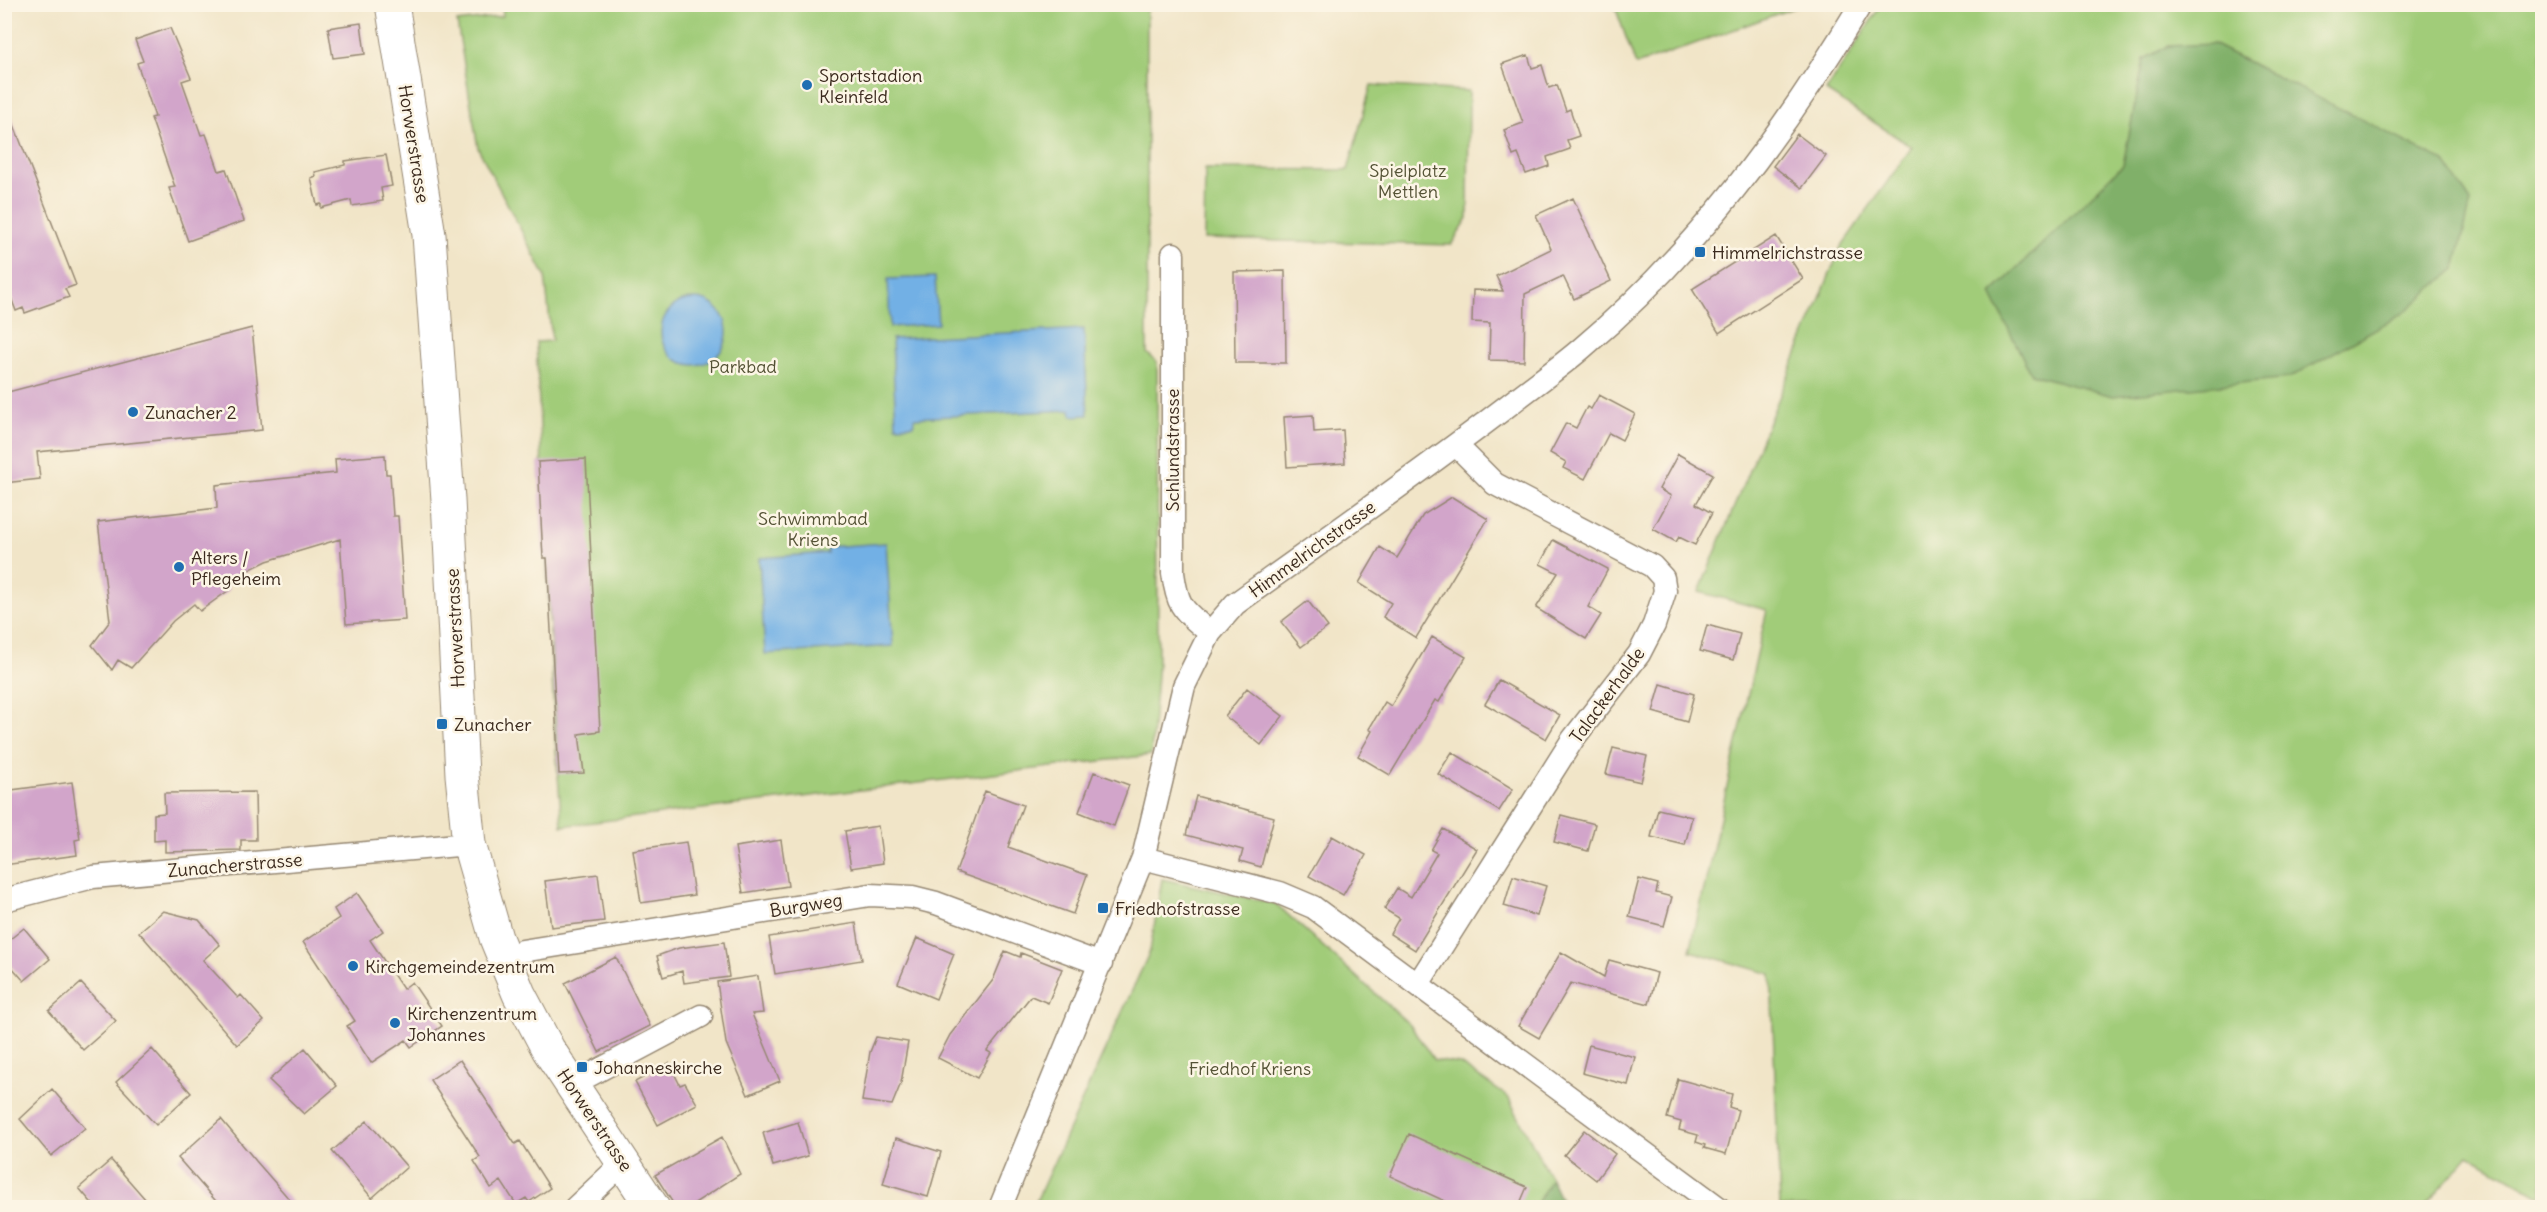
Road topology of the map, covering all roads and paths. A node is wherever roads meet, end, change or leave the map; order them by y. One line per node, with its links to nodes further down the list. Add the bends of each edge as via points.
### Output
1 (392, 4): 6 (street, Horwerstrasse, via 429,235)
2 (1860, 4): 4 (street, Himmelrichstrasse, via 1814,82 1731,194 1652,282 1582,349)
3 (1173, 254): 5 (street, Schlundstrasse, via 1173,573 1176,598 1184,611)
4 (1456, 445): 5 (street, Himmelrichstrasse, via 1235,604); 11 (street, Talackerhalde, via 1495,484 1652,566 1663,578 1665,591 1639,654 1573,740)
5 (1210, 633): 7 (street, via 1184,686)
6 (469, 844): 8 (street, Zunacherstrasse, via 93,877); 9 (street, Horwerstrasse)
7 (1143, 858): 10 (street); 11 (street, via 1280,893 1313,907)
8 (4, 900)
9 (504, 959): 10 (street, Burgweg, via 522,951 870,895 912,897 936,903); 13 (street, Horwerstrasse, via 548,1049)
10 (1101, 964): 17 (street)
11 (1418, 984): 18 (street)
12 (701, 1016): 13 (street)
13 (571, 1085): 14 (street, Horwerstrasse)
14 (624, 1162): 15 (street); 16 (street, Horwerstrasse)
15 (575, 1208)
16 (654, 1208)
17 (1000, 1208)
18 (1719, 1208)

